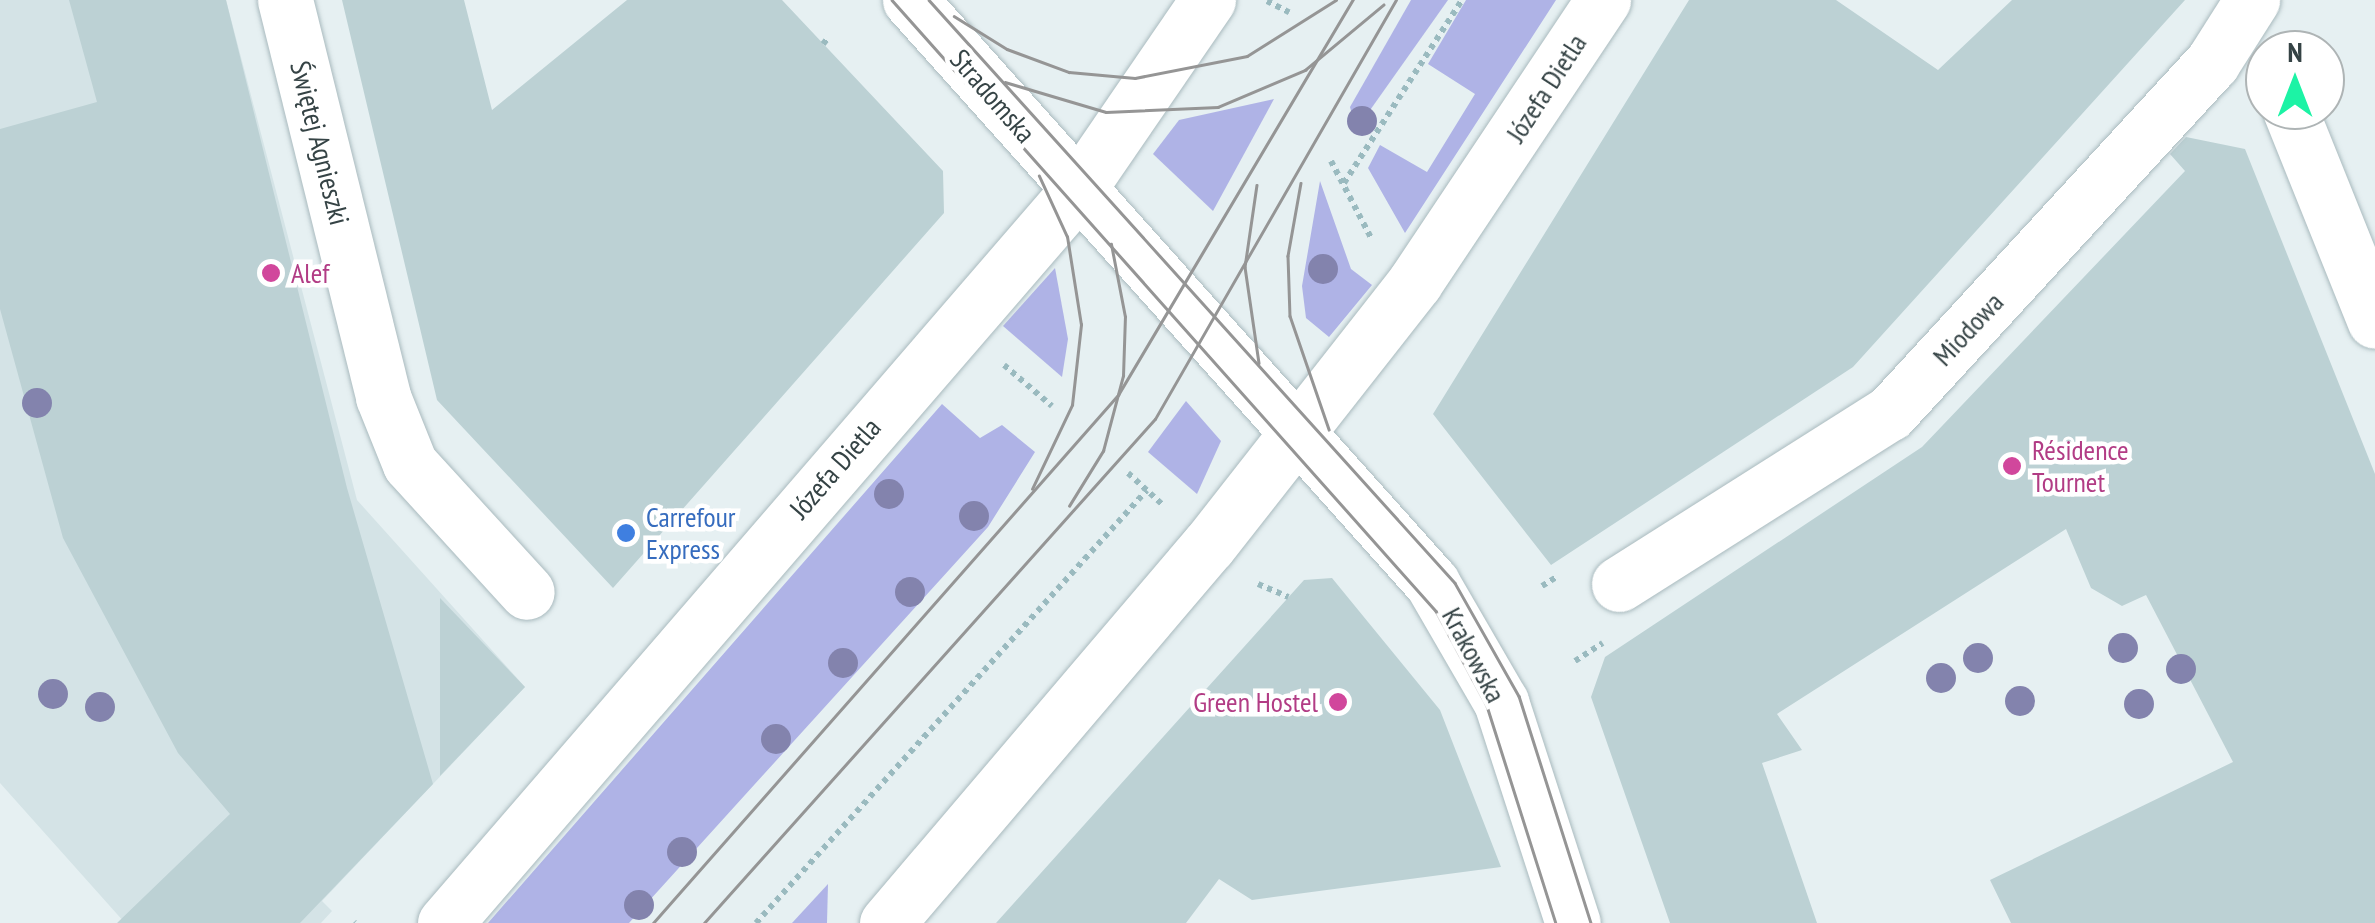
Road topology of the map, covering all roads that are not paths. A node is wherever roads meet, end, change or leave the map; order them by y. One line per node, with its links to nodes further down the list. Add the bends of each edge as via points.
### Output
1 (285, 0): 13 (street, Świętej Agnieszki, via 384,396 410,464)
2 (910, 0): 9 (street, Stradomska)
3 (1208, 0): 9 (street, Józefa Dietla)
4 (1603, 0): 11 (street, Józefa Dietla, via 1415,282)
5 (2252, 0): 12 (street, Miodowa, via 2212,63 1890,413)
6 (2261, 0): 7 (street)
7 (2269, 30)
8 (2298, 130): 10 (street)
9 (1076, 190): 11 (street, Stradomska); 14 (street, Józefa Dietla)
10 (2375, 322)
11 (1301, 428): 15 (street, Józefa Dietla); 16 (street, Krakowska, via 1418,564 1480,658)
12 (1596, 574)
13 (528, 592)
14 (445, 923)
15 (887, 923)
16 (1573, 923)

